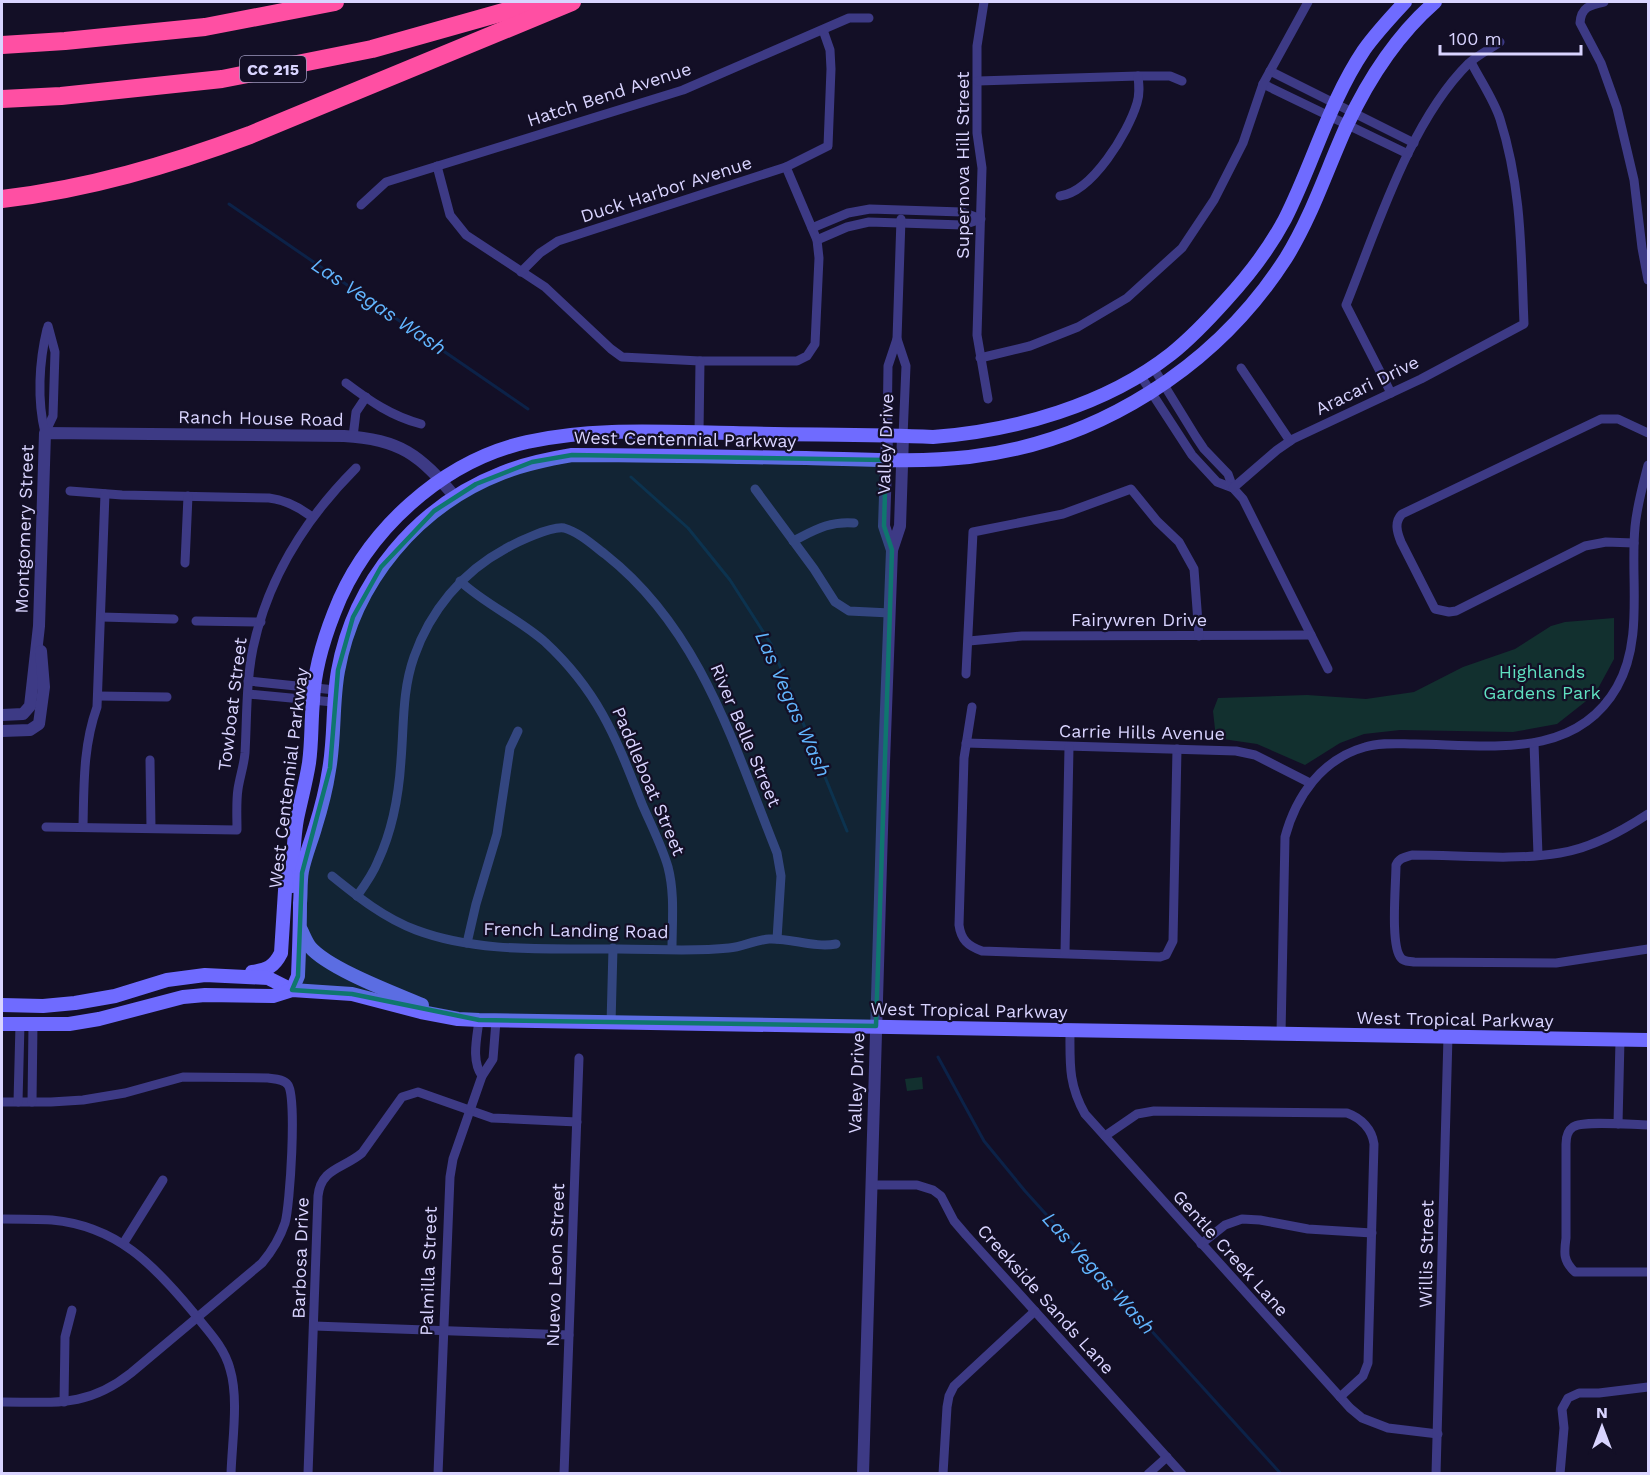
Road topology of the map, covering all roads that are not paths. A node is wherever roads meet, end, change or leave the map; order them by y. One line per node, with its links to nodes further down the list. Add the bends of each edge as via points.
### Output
1 (335, 2): 12 (highway, via 205,27)
2 (539, 2): 19 (highway, CC 215, via 372,49 222,79)
3 (572, 2): 27 (highway, via 196,154 100,183)
4 (984, 2): 16 (street, Supernova Hill Street, via 977,46)
5 (1308, 2): 14 (street)
6 (1405, 2): 20 (main road, West Centennial Parkway, via 1364,51)
7 (1435, 2): 21 (main road, West Centennial Parkway, via 1389,51)
8 (1604, 2): 33 (street, via 1583,9 1580,23 1601,63 1617,108)
9 (869, 18): 10 (street, Hatch Bend Avenue, via 849,18)
10 (823, 30): 24 (street, Hatch Bend Avenue, via 683,90); 25 (street, Duck Harbor Avenue, via 831,69 828,146)
11 (1500, 42): 13 (street)
12 (2, 45)
13 (1471, 62): 22 (street, via 1436,104); 46 (street, Aracari Drive, via 1499,117 1513,167 1520,214 1524,324)
14 (1270, 71): 18 (street); 20 (street)
15 (1138, 76): 16 (street); 17 (street, via 1170,76); 26 (street, via 1138,101 1112,152 1085,184 1072,194)
16 (978, 81): 30 (street, Supernova Hill Street)
17 (1182, 81)
18 (1263, 84): 20 (street); 38 (street, via 1243,142 1214,200 1182,248 1127,298 1078,327 1030,346)
19 (2, 99)
20 (1333, 110): 21 (street); 40 (main road, West Centennial Parkway, via 1269,246 1214,314)
21 (1350, 118): 22 (street); 23 (street); 44 (main road, West Centennial Parkway, via 1314,206 1273,276 1230,327)
22 (1414, 143): 23 (street)
23 (1408, 154): 46 (street, via 1346,305)
24 (437, 166): 28 (street, Hatch Bend Avenue, via 386,182); 35 (street, via 450,215 466,235)
25 (786, 167): 32 (street); 35 (street, Duck Harbor Avenue, via 558,241)
26 (1060, 196)
27 (2, 200)
28 (361, 205)
29 (901, 210): 30 (street, via 963,212); 31 (street, Valley Drive); 32 (street, via 863,209)
30 (981, 219): 31 (street, via 963,225); 38 (street, Supernova Hill Street, via 977,335)
31 (901, 223): 34 (street, via 859,224); 37 (street, Valley Drive)
32 (812, 228): 34 (street)
33 (1644, 229): 36 (street)
34 (817, 240): 39 (street, via 815,344 807,356 797,361)
35 (521, 272): 39 (street, via 545,287 622,357)
36 (1648, 280)
37 (897, 339): 53 (street, Valley Drive, via 888,366); 54 (street, Valley Drive, via 906,366)
38 (980, 358): 48 (street, Supernova Hill Street)
39 (700, 361): 50 (street)
40 (1153, 367): 42 (main road, West Centennial Parkway); 44 (street)
41 (1241, 368): 56 (street)
42 (1140, 375): 45 (street); 54 (main road, West Centennial Parkway, via 1042,418 958,435)
43 (346, 383): 47 (street)
44 (1164, 384): 45 (main road, West Centennial Parkway); 62 (street, via 1204,449 1228,474)
45 (1151, 393): 58 (main road, West Centennial Parkway, via 1110,415 1040,442 970,457); 62 (street, via 1204,470 1217,482)
46 (1391, 393): 56 (street, Aracari Drive)
47 (366, 397): 49 (street, via 395,416); 55 (street, via 356,412)
48 (987, 399)
49 (421, 424)
50 (699, 433): 53 (main road, West Centennial Parkway); 61 (main road, West Centennial Parkway, via 600,433 526,442 494,453)
51 (1648, 433): 71 (street, via 1618,419 1601,419 1397,519 1401,542 1435,609 1441,611 1456,610 1585,546)
52 (45, 434): 52 (street, Montgomery Street, via 53,416 55,352 48,326 42,353 40,416); 55 (street, Ranch House Road); 80 (street, Montgomery Street)
53 (887, 436): 54 (main road, West Centennial Parkway); 57 (street, Valley Drive)
54 (903, 436): 58 (street, Valley Drive)
55 (353, 437): 61 (street, Ranch House Road, via 402,448)
56 (1290, 441): 62 (street, Aracari Drive)
57 (886, 460): 58 (main road, West Centennial Parkway); 67 (main road, West Centennial Parkway, via 572,454 501,473); 72 (street, Valley Drive, via 884,526)
58 (902, 460): 72 (street, Valley Drive, via 900,526)
59 (1648, 465): 71 (street, via 1637,509)
60 (356, 468): 68 (street, Towboat Street)
61 (441, 480): 67 (street, Ranch House Road); 88 (main road, West Centennial Parkway, via 382,532 350,579 324,640)
62 (1233, 488): 81 (street, via 1243,499)
63 (755, 489): 70 (street)
64 (70, 491): 65 (street)
65 (105, 494): 66 (street); 76 (street)
66 (188, 496): 68 (street, via 278,499); 73 (street)
67 (455, 497): 90 (main road, West Centennial Parkway, via 414,530 367,587 343,646)
68 (312, 517): 79 (street, Towboat Street, via 284,562)
69 (854, 523): 70 (street, via 838,522)
70 (793, 541): 75 (street, via 835,602 849,610)
71 (1634, 543): 99 (street, via 1629,658 1616,689 1593,717 1564,735)
72 (892, 550): 75 (street, Valley Drive)
73 (185, 563)
74 (460, 581): 111 (street, via 427,627 414,656 406,683 401,762 390,824 379,861); 113 (street, River Belle Street, via 511,545 563,528 602,552 651,597 676,629 708,684 777,854 781,876); 117 (street, Paddleboat Street, via 545,642 572,669 601,708 668,867 673,903)
75 (890, 613): 130 (street, Valley Drive)
76 (101, 617): 77 (street); 89 (street)
77 (174, 619)
78 (196, 621): 79 (street)
79 (261, 622): 86 (street, Towboat Street)
80 (39, 626): 93 (street, Montgomery Street, via 30,706 23,714); 97 (street, Montgomery Street, via 44,687 42,719 34,729)
81 (1311, 635): 82 (street, Fairywren Drive); 84 (street)
82 (1199, 636): 83 (street, Fairywren Drive, via 1022,636); 83 (street, via 1194,569 1179,542 1131,489 1063,513 974,532)
83 (969, 641): 85 (street)
84 (1329, 669)
85 (966, 674)
86 (248, 681): 87 (street, Towboat Street); 88 (street)
87 (248, 694): 88 (street); 108 (street, Towboat Street, via 237,830)
88 (313, 694): 90 (street); 105 (main road, West Centennial Parkway, via 312,736)
89 (98, 696): 91 (street); 106 (street, via 85,756)
90 (334, 696): 112 (main road, West Centennial Parkway, via 330,768 302,873)
91 (167, 697)
92 (972, 707): 98 (street)
93 (2, 715)
94 (2, 724): 97 (street, via 17,727)
95 (2, 731): 97 (street)
96 (518, 731): 114 (street, via 510,748 497,834)
97 (20, 732)
98 (966, 743): 100 (street, Carrie Hills Avenue); 119 (street, via 960,934 968,945 982,951)
99 (1534, 743): 103 (street, via 1378,744 1347,753); 109 (street)
100 (1069, 747): 101 (street, Carrie Hills Avenue); 119 (street)
101 (1177, 749): 103 (street, Carrie Hills Avenue, via 1246,752); 119 (street, via 1173,941 1166,955)
102 (150, 760): 108 (street)
103 (1310, 783): 132 (street, via 1285,837)
104 (1648, 814): 109 (street, via 1600,841 1562,853)
105 (297, 820): 120 (main road, via 288,849 282,942 276,961 263,971); 121 (main road, West Centennial Parkway)
106 (83, 826): 107 (street); 108 (street)
107 (46, 827)
108 (150, 828)
109 (1538, 855): 118 (street, via 1412,855 1398,860 1395,943 1400,957 1414,962 1556,963)
110 (332, 876): 111 (street, French Landing Road)
111 (357, 896): 114 (street, French Landing Road, via 416,930)
112 (300, 927): 121 (main road, West Centennial Parkway, via 298,976); 124 (main road, via 311,948 336,965 373,985)
113 (777, 939): 115 (street, French Landing Road, via 824,946); 117 (street, French Landing Road, via 732,948)
114 (467, 943): 116 (street, French Landing Road)
115 (836, 944)
116 (613, 948): 117 (street, French Landing Road); 129 (street)
117 (672, 949)
118 (1648, 949)
119 (1065, 953)
120 (205, 975): 121 (main road, West Tropical Parkway, via 268,978); 123 (main road, West Tropical Parkway, via 167,980 98,1000)
121 (292, 990): 124 (main road, West Tropical Parkway, via 352,994); 128 (main road, West Tropical Parkway, via 273,996 183,997 99,1019)
122 (2, 1005): 123 (main road, West Tropical Parkway)
123 (26, 1006): 128 (street)
124 (458, 1019): 125 (main road, West Tropical Parkway)
125 (479, 1020): 126 (main road, West Tropical Parkway); 136 (street)
126 (496, 1021): 129 (main road, West Tropical Parkway); 137 (street, Palmilla Street)
127 (2, 1024): 128 (main road, West Tropical Parkway)
128 (26, 1024): 139 (street); 140 (street)
129 (611, 1024): 130 (main road, West Tropical Parkway)
130 (876, 1026): 131 (main road, West Tropical Parkway); 151 (street, Valley Drive)
131 (1070, 1029): 132 (main road, West Tropical Parkway); 149 (street, Gentle Creek Lane, via 1073,1090 1085,1114)
132 (1281, 1034): 133 (main road, West Tropical Parkway)
133 (1448, 1036): 134 (main road, West Tropical Parkway); 167 (street, Willis Street)
134 (1620, 1040): 135 (main road, West Tropical Parkway); 147 (street)
135 (1648, 1040)
136 (476, 1051): 137 (street); 141 (street, via 476,1064)
137 (494, 1053): 141 (street, Palmilla Street, via 492,1064)
138 (579, 1058): 146 (street, Nuevo Leon Street)
139 (19, 1071): 140 (street); 143 (street)
140 (33, 1071): 144 (street)
141 (482, 1076): 145 (street, Palmilla Street)
142 (2, 1102): 143 (street)
143 (18, 1102): 144 (street)
144 (32, 1102): 159 (street, via 105,1097 197,1076 267,1078 287,1083 292,1117 285,1223 262,1263)
145 (471, 1111): 146 (street, via 492,1118); 160 (street, Barbosa Drive, via 418,1092 402,1097 362,1153 323,1178 319,1185); 161 (street, Palmilla Street, via 450,1177)
146 (577, 1122): 162 (street, Nuevo Leon Street)
147 (1618, 1125): 148 (street); 156 (street, via 1585,1123 1568,1132 1564,1259 1575,1272)
148 (1648, 1125)
149 (1105, 1136): 153 (street, via 1137,1114 1154,1111 1347,1113 1360,1119 1374,1144); 155 (street, Gentle Creek Lane)
150 (163, 1180): 154 (street)
151 (872, 1185): 158 (street, Creekside Sands Lane, via 917,1185 937,1193 954,1221); 173 (street, Valley Drive)
152 (2, 1219): 154 (street, via 54,1220 97,1231)
153 (1372, 1233): 155 (street, via 1242,1219 1225,1225); 164 (street, via 1368,1363 1363,1376)
154 (123, 1244): 159 (street, via 159,1272)
155 (1201, 1244): 164 (street, Gentle Creek Lane)
156 (1648, 1272)
157 (72, 1310): 166 (street, via 65,1337)
158 (1035, 1311): 168 (street, Creekside Sands Lane); 174 (street, via 954,1386 947,1407)
159 (197, 1318): 166 (street, via 116,1385 86,1399); 169 (street, via 221,1347 231,1371)
160 (314, 1326): 161 (street); 170 (street, Barbosa Drive)
161 (443, 1331): 162 (street); 171 (street, Palmilla Street)
162 (569, 1335): 172 (street, Nuevo Leon Street)
163 (1648, 1387): 178 (street, via 1579,1393 1568,1398 1562,1409)
164 (1340, 1397): 167 (street, Gentle Creek Lane, via 1362,1418 1375,1424 1399,1431)
165 (2, 1402): 166 (street)
166 (64, 1402)
167 (1438, 1434): 177 (street, Willis Street)
168 (1167, 1457): 175 (street); 176 (street, Creekside Sands Lane)
169 (231, 1473)
170 (308, 1473)
171 (438, 1473)
172 (564, 1473)
173 (863, 1473)
174 (943, 1473)
175 (1148, 1473)
176 (1182, 1473)
177 (1436, 1473)
178 (1560, 1473)

